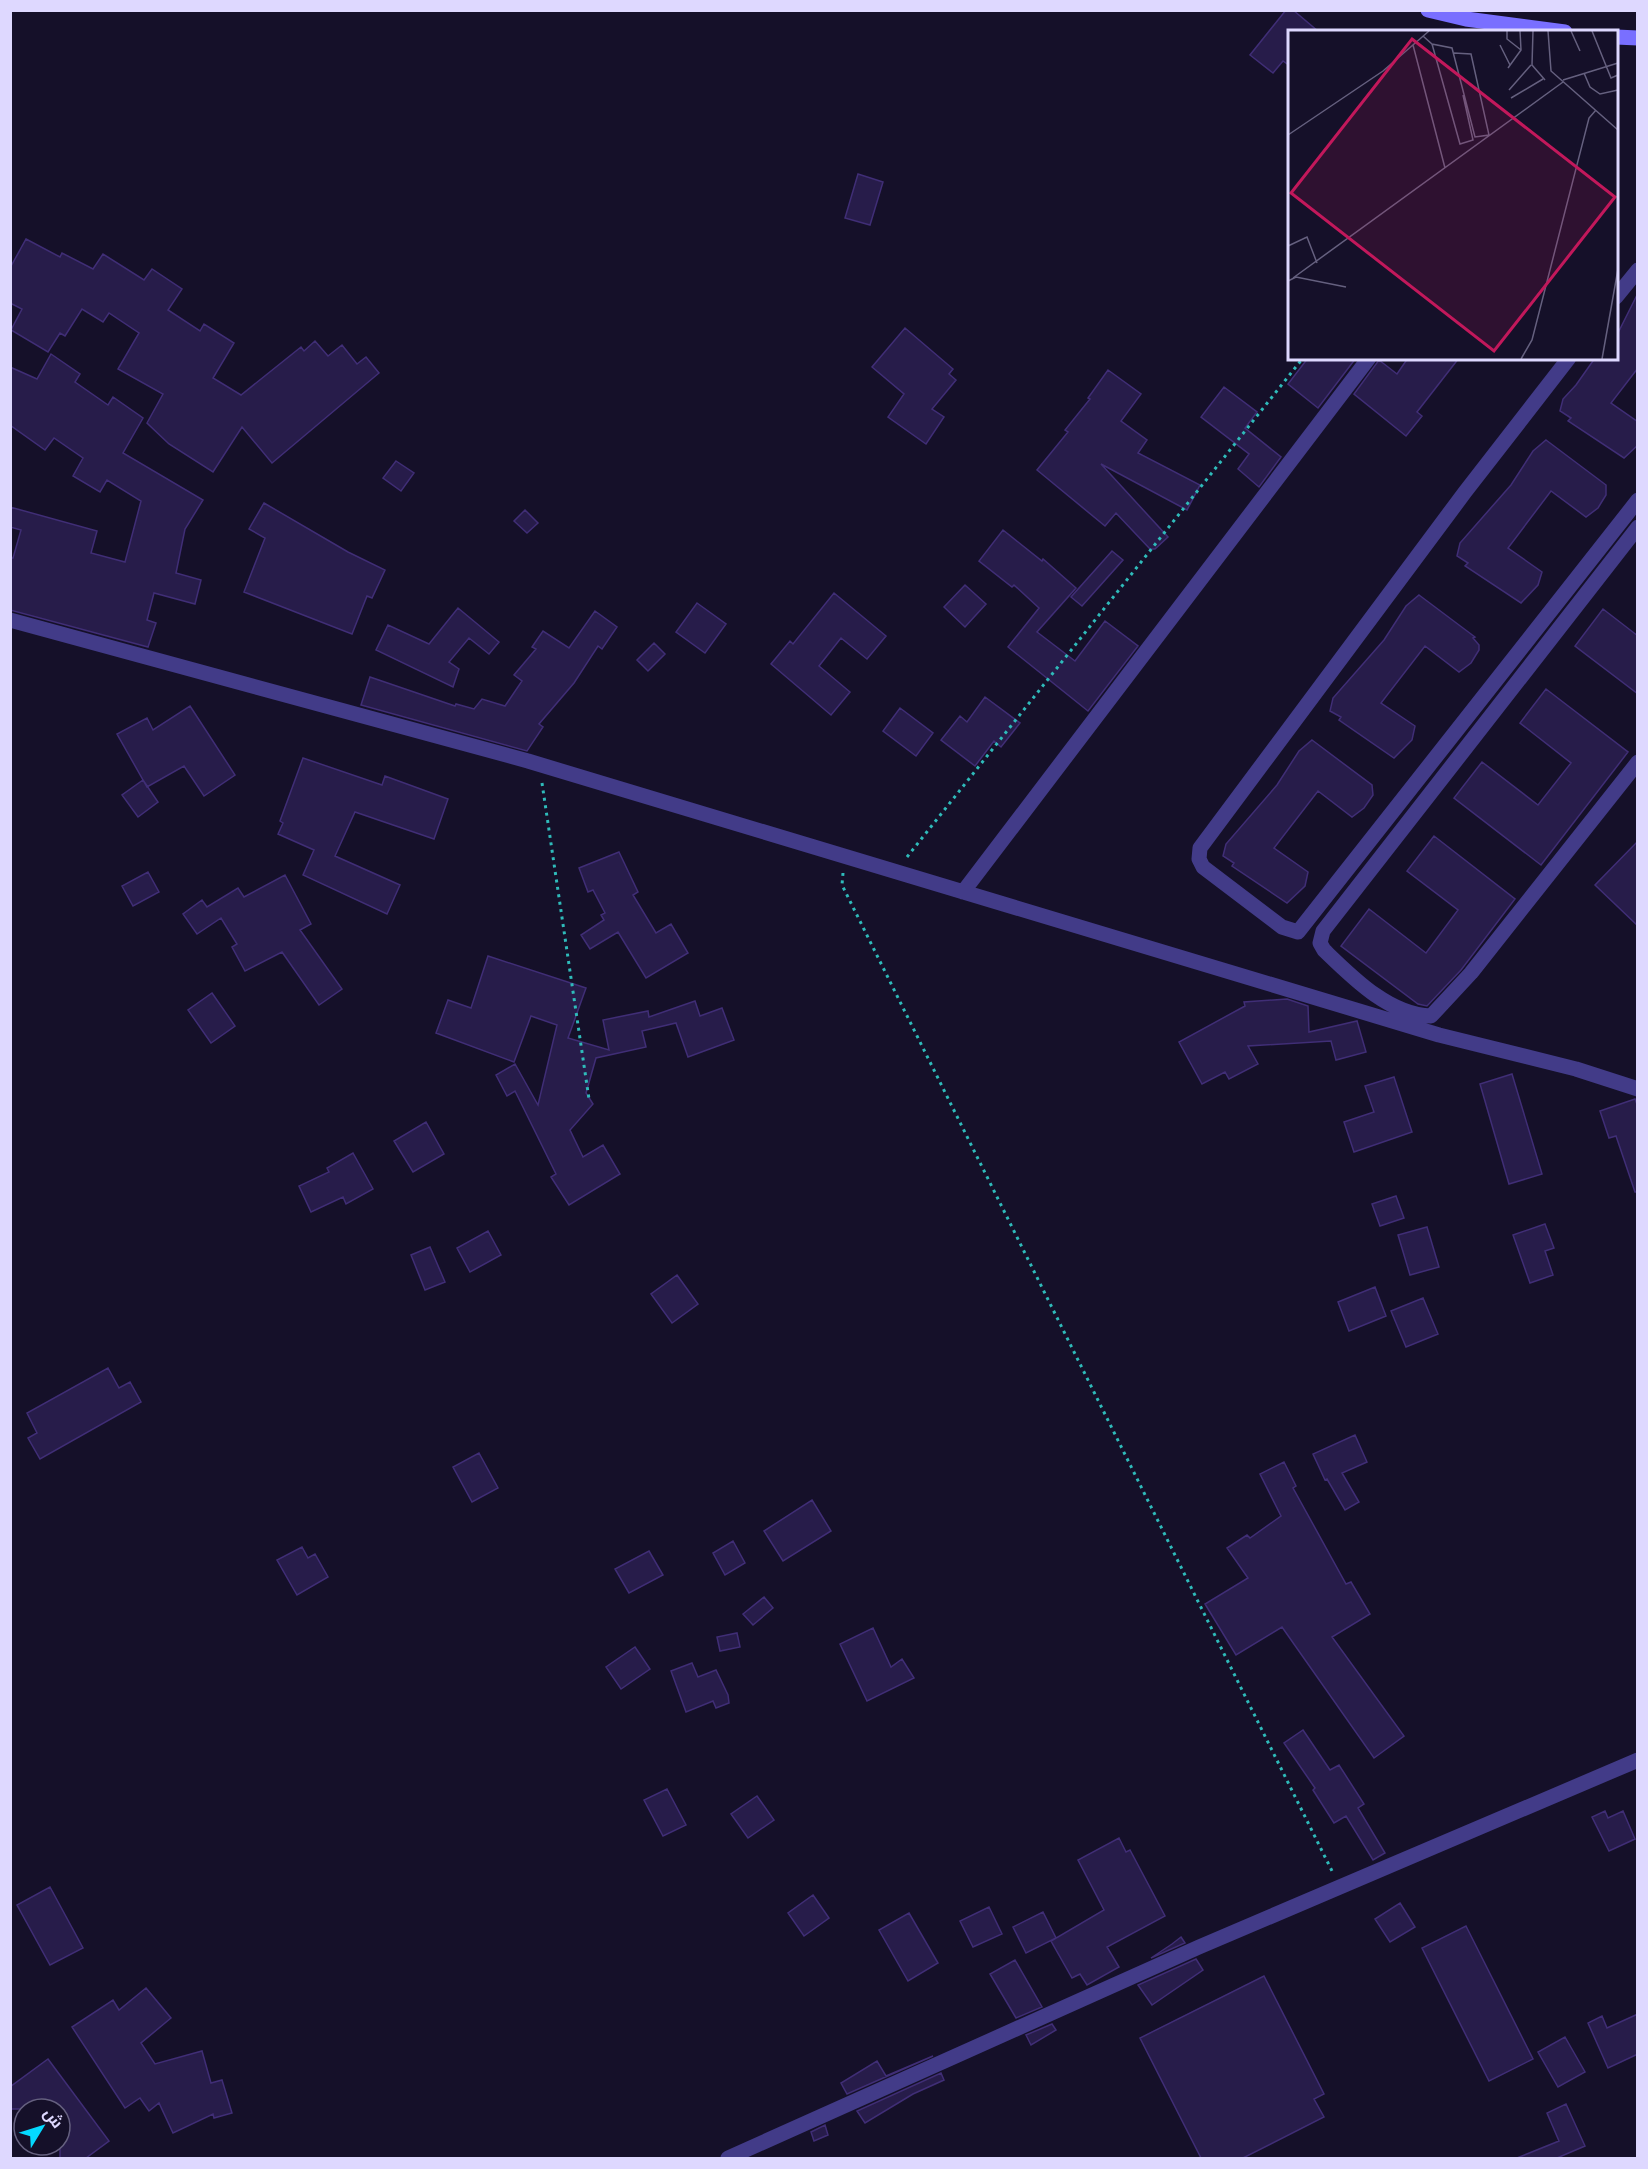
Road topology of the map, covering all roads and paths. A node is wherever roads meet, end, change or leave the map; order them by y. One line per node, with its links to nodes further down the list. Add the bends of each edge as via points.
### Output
1 (1428, 10): 2 (main road)
2 (1550, 30)
3 (1618, 37): 4 (main road)
4 (1638, 38)
5 (1638, 270): 6 (street)
6 (1618, 296)
7 (1301, 360): 16 (path)
8 (1367, 360): 17 (street)
9 (1567, 360): 10 (street, via 1200,848 1203,867 1282,927 1298,932)
10 (1638, 500)
11 (1638, 527): 13 (street, via 1323,931 1320,943 1324,950 1396,1007 1414,1015 1431,1016 1471,973)
12 (10, 620): 14 (street)
13 (1638, 762)
14 (539, 764): 15 (street); 19 (path)
15 (845, 856): 16 (street); 21 (path, via 842,885 1332,1871)
16 (896, 871): 17 (street)
17 (963, 892): 18 (street, via 1439,1035 1576,1069)
18 (1638, 1089)
19 (589, 1099)
20 (1638, 1760): 21 (street)
21 (1336, 1887): 22 (street)
22 (728, 2158)

